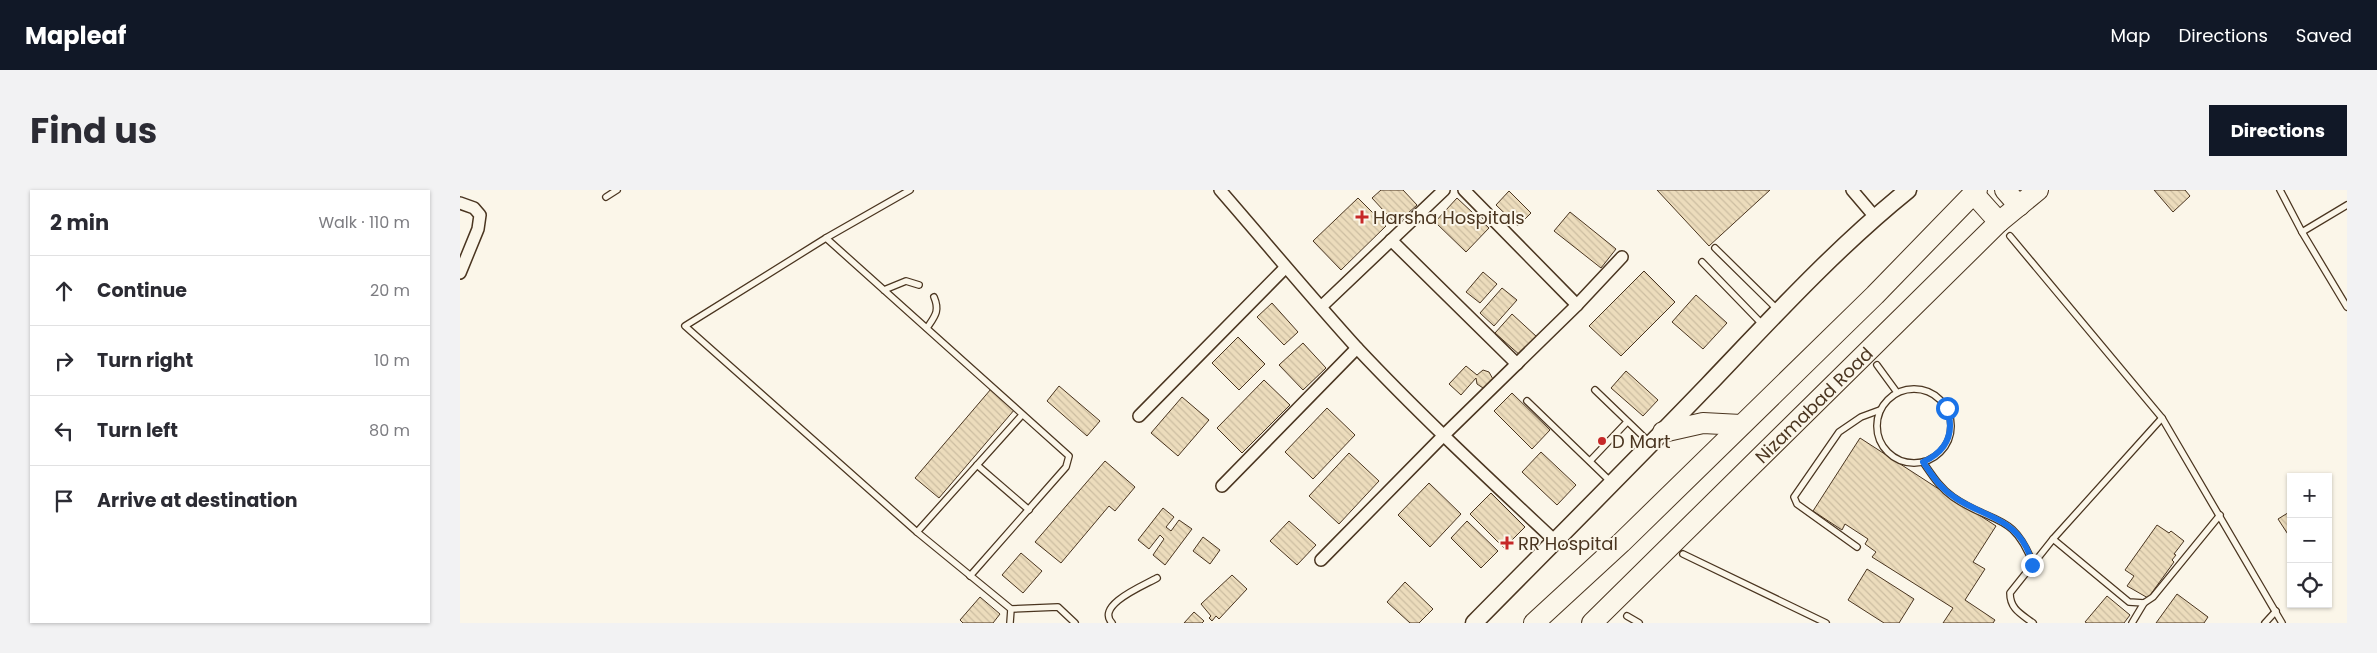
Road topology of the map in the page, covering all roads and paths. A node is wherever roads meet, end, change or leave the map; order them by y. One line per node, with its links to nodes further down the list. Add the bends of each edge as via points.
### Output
1 (617, 190): 12 (lane)
2 (910, 190): 19 (lane)
3 (1220, 190): 24 (street)
4 (1444, 190): 20 (street)
5 (1464, 190): 29 (street)
6 (1852, 190): 16 (street)
7 (1908, 190): 16 (main road)
8 (2005, 190): 15 (highway)
9 (2038, 190): 15 (highway, Nizamabad Road)
10 (2280, 190): 18 (lane)
11 (1975, 192): 17 (highway); 46 (highway, Nizamabad Road)
12 (606, 197)
13 (460, 203): 25 (street, via 474,208 480,215 478,229)
14 (2347, 205): 18 (lane)
15 (2019, 206): 17 (highway, Nizamabad Road)
16 (1875, 217): 32 (main road)
17 (2005, 229): 44 (lane); 74 (highway, Nizamabad Road)
18 (2302, 232): 31 (lane)
19 (826, 238): 27 (lane); 56 (lane, via 685,326)
20 (1391, 240): 30 (street); 36 (street)
21 (1715, 248): 32 (lane)
22 (1622, 257): 29 (street)
23 (1702, 262): 33 (lane)
24 (1285, 268): 30 (street); 43 (street)
25 (460, 273)
26 (919, 285): 27 (lane, via 906,281)
27 (884, 290): 34 (lane)
28 (934, 297): 34 (lane, via 937,313)
29 (1577, 305): 36 (street)
30 (1322, 306): 35 (street)
31 (2347, 307)
32 (1779, 312): 33 (main road)
33 (1764, 326): 48 (main road)
34 (927, 328): 42 (lane)
35 (1357, 348): 47 (street); 53 (street)
36 (1517, 364): 47 (street)
37 (1877, 366): 39 (lane)
38 (1594, 390): 45 (lane)
39 (1896, 391): 41 (lane); 50 (lane, via 1926,390 1947,408 1951,421 1945,447 1936,457)
40 (1527, 400): 49 (lane)
41 (1880, 410): 50 (lane, via 1876,424 1878,438 1885,450 1896,459 1909,463); 59 (lane, via 1861,417 1839,432 1794,497 1797,504)
42 (1022, 414): 51 (lane); 54 (lane, via 1069,456 1066,467)
43 (1139, 416)
44 (2162, 418): 55 (lane); 57 (lane)
45 (1627, 422): 48 (lane); 49 (lane)
46 (1741, 425): 48 (highway, via 1703,423); 73 (highway, Nizamabad Road)
47 (1444, 435): 58 (street); 61 (street)
48 (1657, 438): 52 (main road)
49 (1590, 462): 52 (lane)
50 (1923, 462): 62 (lane, via 1940,487 1953,497 2015,530)
51 (977, 465): 54 (lane); 56 (lane)
52 (1613, 484): 58 (main road)
53 (1222, 486)
54 (1029, 510): 63 (lane)
55 (2220, 515): 65 (lane); 67 (lane)
56 (917, 532): 63 (lane)
57 (2053, 539): 62 (lane); 65 (lane, via 2129,602)
58 (1555, 541): 72 (main road)
59 (1858, 547)
60 (1683, 554): 76 (lane)
61 (1321, 560)
62 (2033, 564): 77 (lane, via 2010,593 2010,602 2015,610)
63 (970, 576): 66 (lane)
64 (1157, 578): 71 (lane, via 1115,602 1108,612)
65 (2144, 603): 78 (lane)
66 (1011, 609): 69 (lane); 70 (lane, via 1058,607)
67 (2276, 612): 79 (lane); 80 (lane)
68 (1627, 616): 75 (lane)
69 (1010, 623)
70 (1075, 623)
71 (1112, 623)
72 (1474, 623)
73 (1534, 623)
74 (1592, 623)
75 (1639, 623)
76 (1826, 623)
77 (2033, 623)
78 (2132, 623)
79 (2265, 623)
80 (2282, 623)

